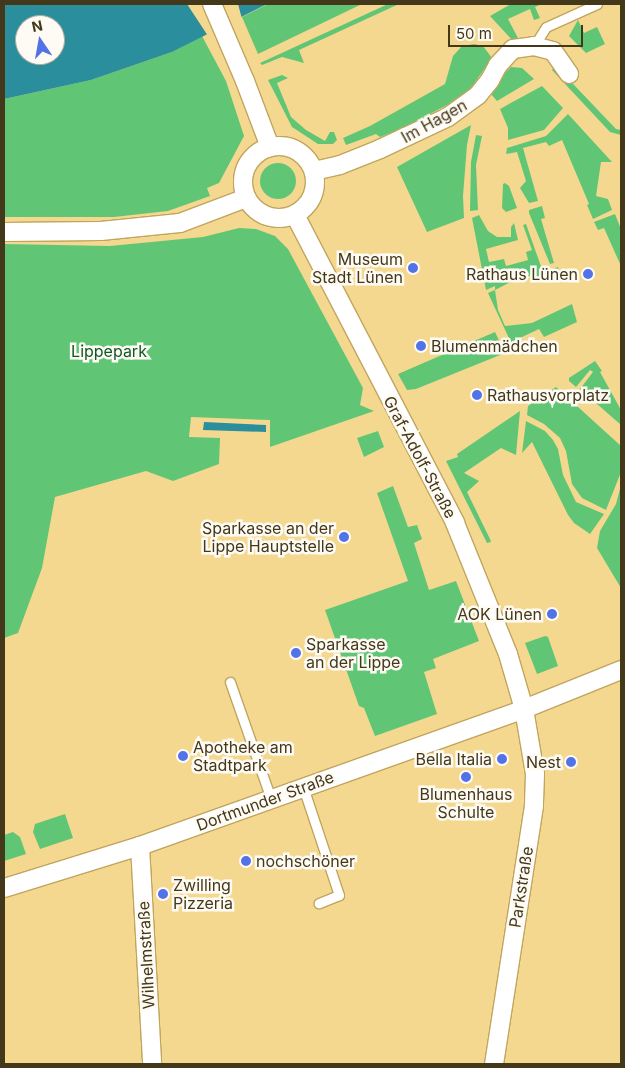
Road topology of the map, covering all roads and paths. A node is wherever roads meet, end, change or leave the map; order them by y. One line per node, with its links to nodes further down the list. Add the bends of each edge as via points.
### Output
1 (212, 4): 5 (street)
2 (597, 4): 3 (lane, via 546,27)
3 (534, 46): 4 (street, via 553,51); 6 (street, Im Hagen, via 514,49 498,65 478,95 448,117 340,166)
4 (569, 74)
5 (270, 147): 6 (street, via 291,148 309,162); 7 (street, via 260,151 246,167 243,177)
6 (314, 171): 8 (street, via 312,197)
7 (246, 198): 8 (street, via 258,213 267,217); 9 (street, via 180,223 101,231)
8 (295, 215): 12 (street, Graf-Adolf-Straße, via 455,523 508,654)
9 (4, 232)
10 (621, 670): 12 (street, Dortmunder Straße)
11 (230, 682): 14 (lane)
12 (524, 709): 13 (street, Dortmunder Straße); 19 (street, Parkstraße, via 535,774 534,806)
13 (303, 788): 14 (street, Dortmunder Straße); 17 (lane, via 338,895)
14 (271, 799): 15 (street, Dortmunder Straße)
15 (140, 846): 16 (street, Dortmunder Straße); 18 (street, Wilhelmstraße)
16 (4, 888)
17 (319, 902)
18 (152, 1064)
19 (494, 1064)

